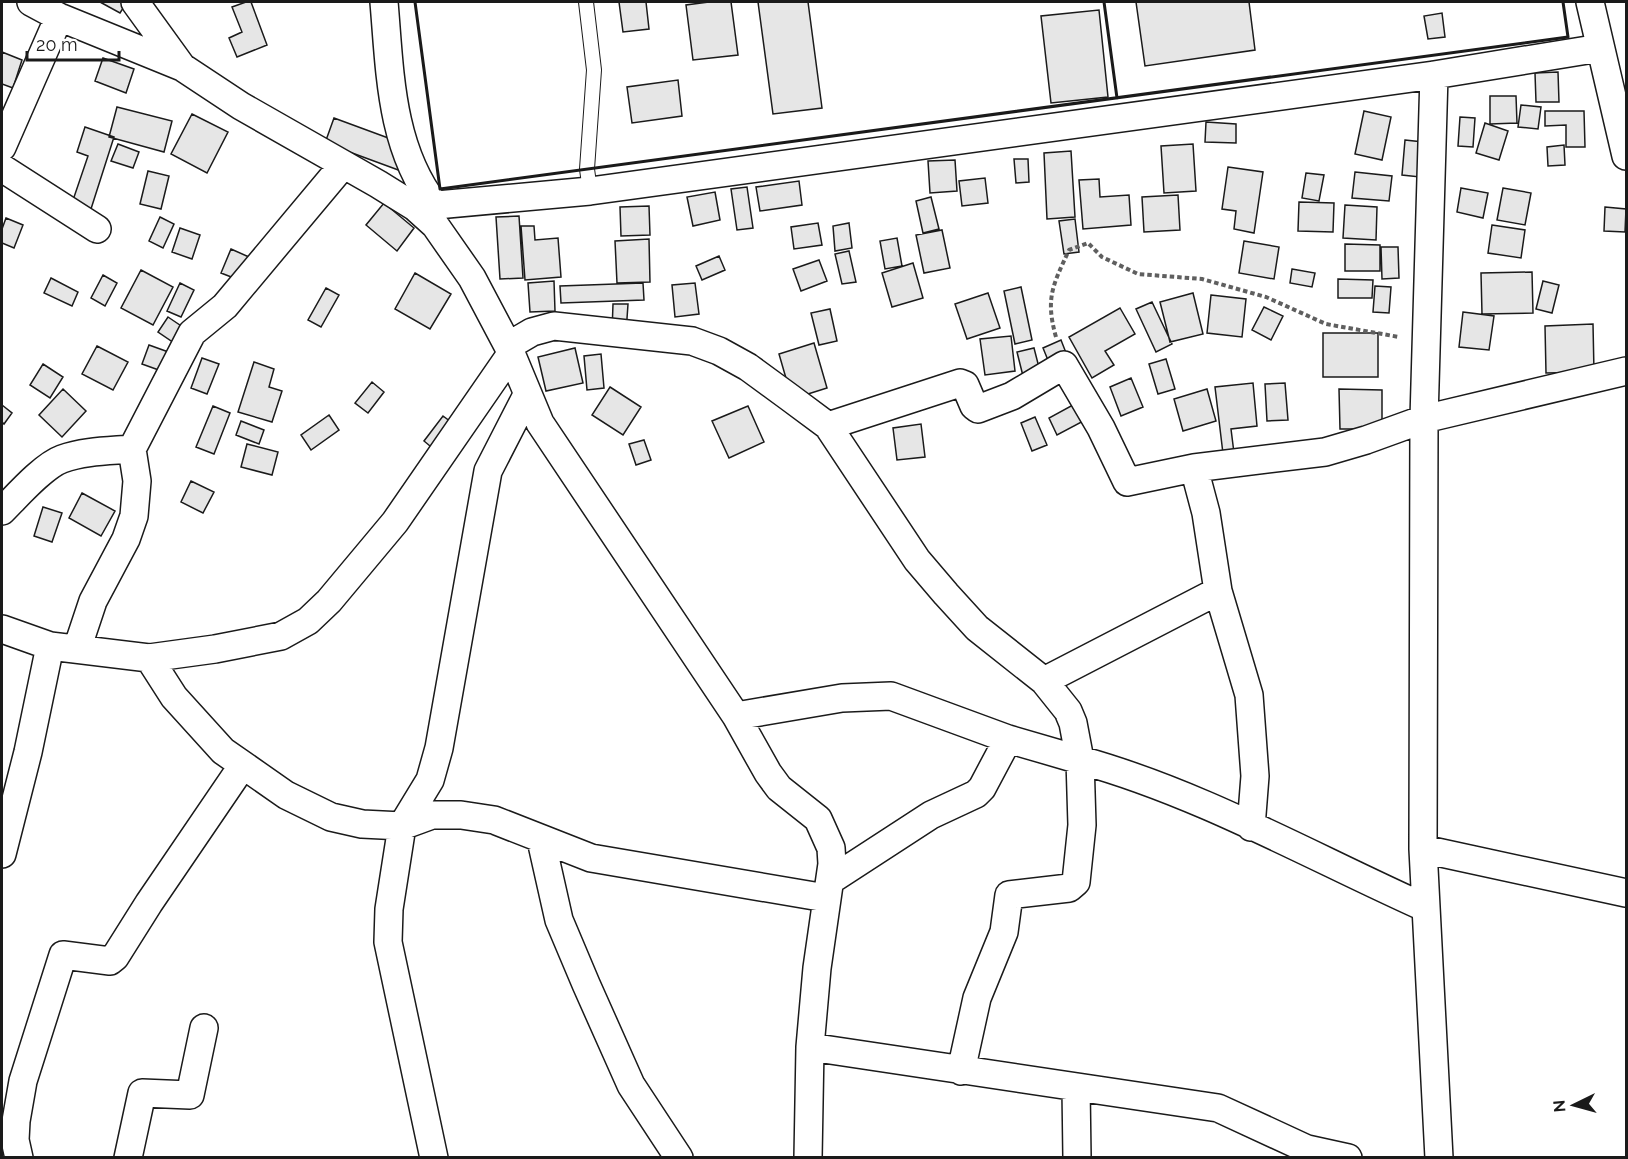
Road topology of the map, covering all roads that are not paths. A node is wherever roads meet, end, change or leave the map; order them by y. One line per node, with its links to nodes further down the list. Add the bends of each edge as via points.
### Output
1 (31, 2): 6 (street)
2 (135, 2): 8 (street)
3 (384, 2): 15 (street, via 391,81 403,144)
4 (586, 2): 14 (lane, via 594,70 587,169)
5 (1590, 2): 7 (street)
6 (59, 17): 8 (street); 10 (street)
7 (1600, 48): 9 (street); 11 (street)
8 (182, 67): 12 (street)
9 (1434, 75): 14 (street); 20 (street)
10 (2, 147)
11 (1626, 156)
12 (343, 165): 15 (street); 22 (street, via 225,306 192,333)
13 (2, 168): 16 (street)
14 (590, 191): 15 (street)
15 (425, 206): 17 (street, via 472,278)
16 (97, 229)
17 (509, 350): 19 (street); 21 (street, via 532,332 554,326 692,341 748,367); 29 (street, via 395,522 308,621 281,636)
18 (1626, 371): 20 (street)
19 (527, 395): 31 (street, via 540,423); 35 (street, via 488,471 439,748 429,780)
20 (1424, 419): 23 (street, via 1325,452); 38 (street)
21 (828, 426): 23 (street, via 960,383 978,408 1012,396 1064,365 1101,428 1125,480); 30 (street, via 911,552 946,594 977,628)
22 (132, 449): 24 (street, via 61,459); 28 (street, via 137,481 134,516 93,601)
23 (1194, 468): 25 (street, via 1206,513)
24 (2, 511)
25 (1218, 591): 30 (street); 36 (street, via 1248,695 1255,776)
26 (2, 629): 27 (street)
27 (50, 646): 28 (street); 39 (street)
28 (77, 648): 29 (street)
29 (149, 658): 34 (street, via 196,723)
30 (1044, 681): 33 (street, via 1071,717)
31 (736, 716): 32 (street, via 842,698 891,696); 40 (street, via 779,788 818,819 831,848)
32 (1008, 739): 33 (street); 40 (street, via 976,794 931,815)
33 (1080, 760): 36 (street, via 1122,771); 45 (street, via 1082,825 1076,882 1069,888 1009,895 1004,932 977,998)
34 (243, 765): 35 (street, via 286,795 331,817 362,825); 48 (street, via 116,957 110,961 63,955 23,1081 15,1140)
35 (402, 826): 37 (street, via 432,815 461,815 494,820); 50 (street, via 388,942)
36 (1251, 827): 42 (street)
37 (541, 840): 40 (street, via 591,858); 51 (street, via 559,920 586,984 631,1085)
38 (1423, 849): 41 (street); 42 (street)
39 (2, 854)
40 (829, 889): 44 (street)
41 (1626, 893)
42 (1426, 908): 55 (street)
43 (204, 1028): 49 (street, via 190,1095 142,1093)
44 (810, 1047): 45 (street); 52 (street)
45 (961, 1071): 46 (street)
46 (1076, 1087): 47 (street, via 1218,1108); 53 (street)
47 (1308, 1154): 54 (street)
48 (19, 1158)
49 (128, 1158)
50 (434, 1158)
51 (679, 1158)
52 (808, 1158)
53 (1077, 1158)
54 (1347, 1158)
55 (1438, 1158)

